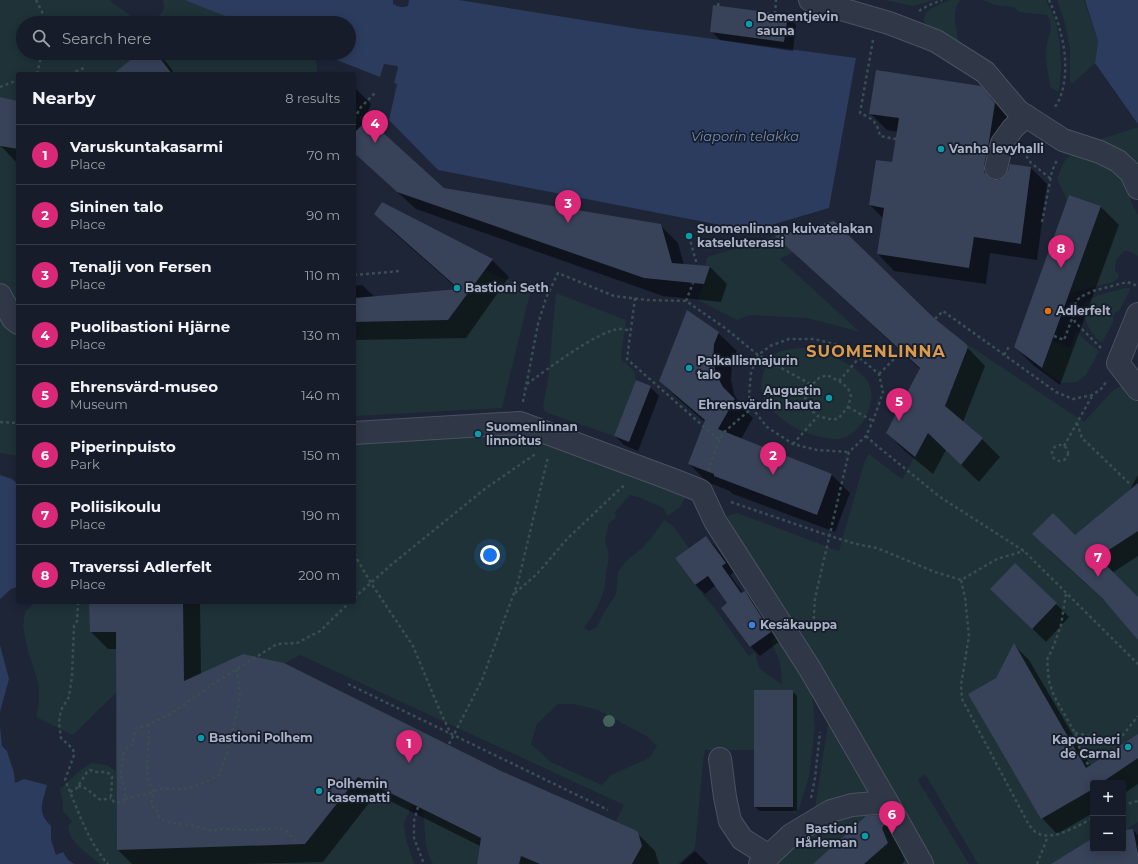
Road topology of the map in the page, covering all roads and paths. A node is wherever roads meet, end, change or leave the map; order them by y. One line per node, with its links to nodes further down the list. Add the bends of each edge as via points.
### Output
1 (36, 0): 8 (path)
2 (719, 0): 6 (path)
3 (776, 0): 7 (path)
4 (810, 0): 9 (lane)
5 (1050, 0): 18 (path, via 1063,38 1066,78 1061,96)
6 (718, 6)
7 (775, 14)
8 (44, 16)
9 (877, 20): 18 (lane, via 936,41 985,72); 19 (path, via 860,113 869,117 878,126 880,136)
10 (40, 60): 12 (path)
11 (84, 68): 13 (path)
12 (37, 72)
13 (75, 72)
14 (16, 81): 15 (path)
15 (0, 87)
16 (375, 93): 17 (path)
17 (356, 116)
18 (1028, 123): 20 (lane); 21 (lane, via 1002,143); 22 (path, via 1016,137 1031,163)
19 (896, 139)
20 (1063, 140): 22 (path); 23 (lane, via 1118,161 1131,173)
21 (996, 168)
22 (1051, 179): 24 (path)
23 (1138, 188)
24 (1042, 222)
25 (689, 236): 26 (path)
26 (696, 265)
27 (400, 271): 28 (path)
28 (356, 275)
29 (693, 284): 33 (path)
30 (1138, 286): 35 (path, via 1128,282 1093,291 1080,297)
31 (0, 295): 37 (lane)
32 (635, 298): 33 (path); 38 (path); 48 (path, via 614,296 558,273 546,298 538,324)
33 (686, 300): 42 (path)
34 (1138, 314): 45 (lane)
35 (1073, 315): 39 (path, via 1064,340); 45 (path, via 1075,322)
36 (935, 319): 43 (path, via 943,311)
37 (16, 321)
38 (630, 331): 48 (path, via 621,329 607,332 572,352); 63 (path, via 627,360)
39 (1054, 336)
40 (1010, 345): 43 (path)
41 (902, 351): 46 (path)
42 (758, 355): 44 (path, via 770,346 790,339 814,338 846,347); 49 (path); 53 (path, via 751,373)
43 (1004, 355): 51 (path, via 1056,392 1074,399)
44 (859, 358): 46 (path); 47 (path)
45 (1118, 363): 50 (lane); 51 (path, via 1101,389)
46 (879, 374): 55 (path, via 883,392)
47 (839, 381): 49 (path, via 827,375); 52 (path, via 848,388 851,396)
48 (526, 384): 58 (path)
49 (812, 385): 54 (path, via 805,399 806,406)
50 (1138, 389)
51 (1092, 395): 59 (path)
52 (848, 407): 54 (path, via 838,419); 55 (path)
53 (752, 408): 63 (path, via 723,433); 64 (path, via 767,427)
54 (818, 416): 64 (path)
55 (873, 421): 62 (path)
56 (0, 422): 57 (path)
57 (16, 423)
58 (520, 423): 60 (lane); 61 (lane)
59 (1077, 423): 65 (path); 68 (path, via 1082,438)
60 (356, 433)
61 (553, 435): 69 (lane); 74 (path, via 536,453 486,488); 75 (path)
62 (866, 436): 66 (path); 71 (path, via 940,496)
63 (719, 440): 69 (path)
64 (793, 444): 66 (path, via 817,450)
65 (1064, 446): 65 (path, via 1054,448 1052,456 1056,460 1067,458)
66 (849, 452): 70 (path)
67 (627, 485): 75 (path, via 567,539 537,574)
68 (1131, 485)
69 (701, 491): 70 (path); 82 (lane, via 715,521)
70 (830, 536): 73 (path, via 877,548); 82 (path, via 815,598)
71 (1024, 551): 73 (path, via 997,559); 76 (path)
72 (356, 557): 74 (path)
73 (961, 580): 104 (path, via 969,636 961,685 962,699 1029,825 1036,833)
74 (371, 583): 77 (path); 88 (path, via 412,646)
75 (514, 593): 88 (path, via 482,680)
76 (1066, 594): 80 (path); 87 (path, via 1061,625 1047,660 1049,682 1054,696)
77 (356, 596)
78 (78, 604): 93 (path, via 69,698 61,710 59,722 61,738 73,749 74,755 65,780)
79 (348, 604): 81 (path, via 320,631 297,643 277,644)
80 (1138, 664)
81 (237, 669): 85 (path, via 172,713); 94 (path, via 240,698 228,750 219,775 204,783 183,789 169,788)
82 (810, 669): 98 (lane)
83 (348, 684): 88 (path)
84 (1138, 716): 87 (path, via 1123,736 1104,739)
85 (149, 724): 94 (path, via 147,769 148,781); 96 (path, via 136,728 132,745 124,751 121,771)
86 (821, 728): 100 (path)
87 (1075, 733): 91 (path, via 1080,750)
88 (452, 735): 89 (path); 102 (path)
89 (449, 744)
90 (720, 759): 106 (lane, via 730,821 742,839)
91 (1089, 766)
92 (78, 786): 93 (path); 95 (path, via 87,788 101,800); 95 (path, via 90,770 106,772 112,777)
93 (70, 792): 107 (path, via 86,832)
94 (154, 792): 96 (path); 105 (path, via 151,805 160,819 167,822 212,831 278,828 286,831)
95 (111, 798): 96 (path, via 114,802)
96 (125, 799)
97 (1138, 801): 99 (path)
98 (887, 802): 106 (lane, via 852,805 831,811 791,835); 109 (lane)
99 (1126, 804)
100 (809, 805)
101 (418, 807): 108 (path, via 414,821 414,838)
102 (608, 810)
103 (1090, 820): 104 (path, via 1065,832)
104 (1048, 836): 110 (path)
105 (296, 841)
106 (764, 860)
107 (108, 864)
108 (424, 864)
109 (922, 864)
110 (1037, 864)

